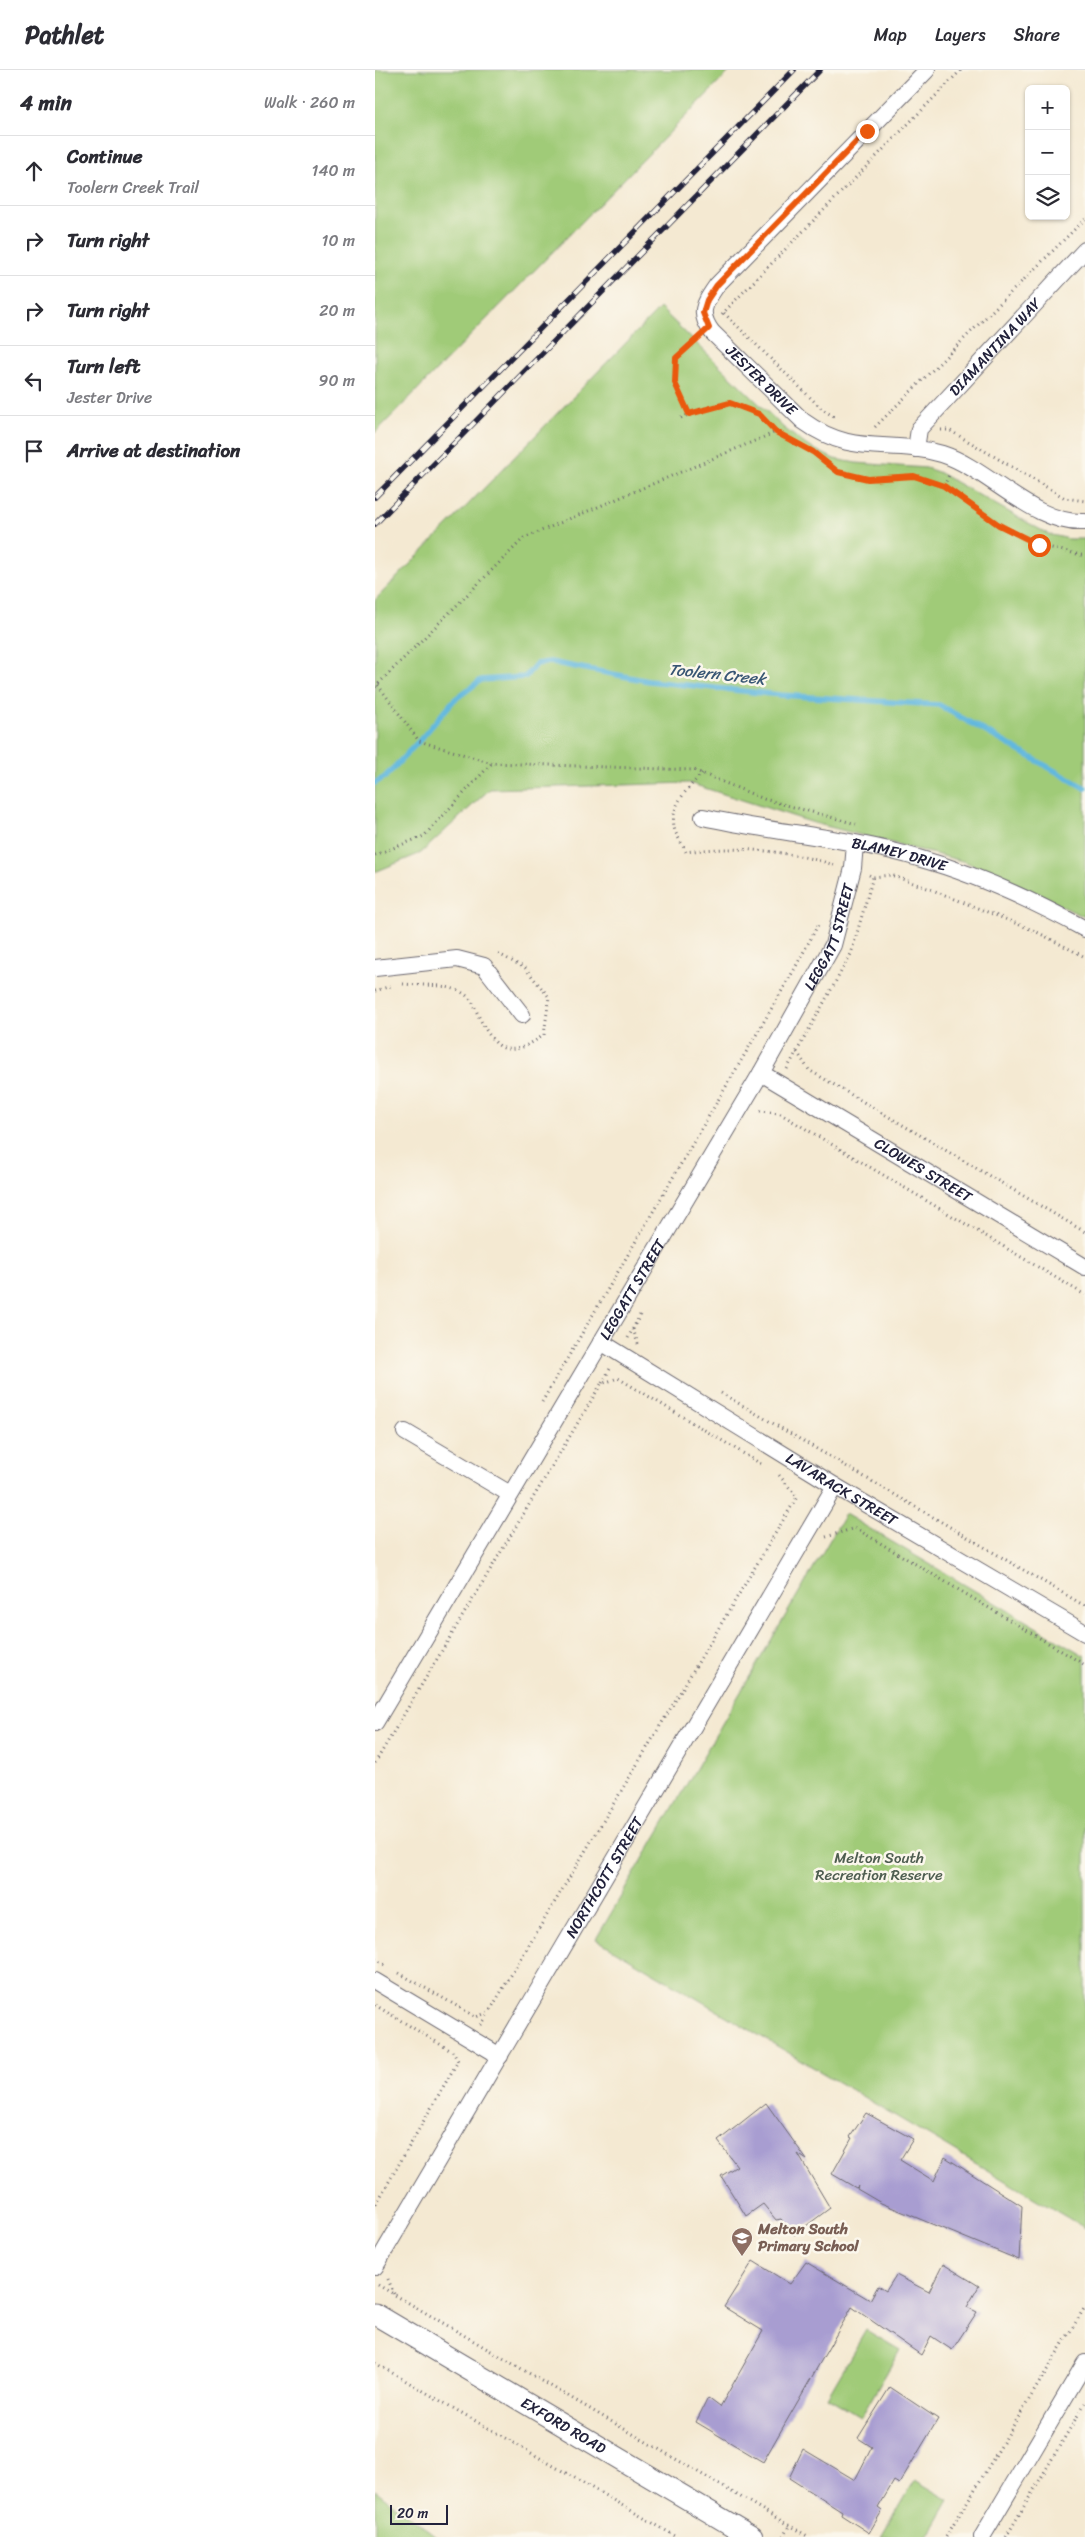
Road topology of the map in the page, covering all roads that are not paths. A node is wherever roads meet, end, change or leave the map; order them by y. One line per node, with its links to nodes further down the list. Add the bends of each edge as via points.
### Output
1 (927, 70): 3 (street, JESTER DRIVE, via 717,285 703,313 709,328 818,432 850,444)
2 (1085, 250): 3 (street, DIAMANTINA WAY, via 919,429)
3 (916, 449): 4 (street, JESTER DRIVE, via 942,454 963,463 1043,512 1065,520)
4 (1085, 522)
5 (703, 817): 6 (street, BLAMEY DRIVE, via 802,832)
6 (855, 844): 7 (street, BLAMEY DRIVE, via 918,858 993,884); 10 (street, LEGGATT STREET, via 853,868 833,945)
7 (1085, 929)
8 (375, 968): 9 (street, via 457,960 484,966)
9 (522, 1014)
10 (761, 1073): 11 (street, CLOWES STREET); 12 (street, LEGGATT STREET)
11 (1085, 1268)
12 (601, 1342): 14 (street, LAVARACK STREET); 15 (street, LEGGATT STREET)
13 (405, 1432): 15 (street)
14 (835, 1486): 16 (street, LAVARACK STREET); 19 (street, NORTHCOTT STREET)
15 (510, 1494): 17 (street, LEGGATT STREET)
16 (1085, 1633)
17 (375, 1723)
18 (375, 1981): 19 (street)
19 (500, 2056): 20 (street, NORTHCOTT STREET)
20 (375, 2267)
21 (375, 2314): 23 (street, EXFORD ROAD)
22 (1085, 2363): 24 (street)
23 (752, 2537)
24 (982, 2537)

